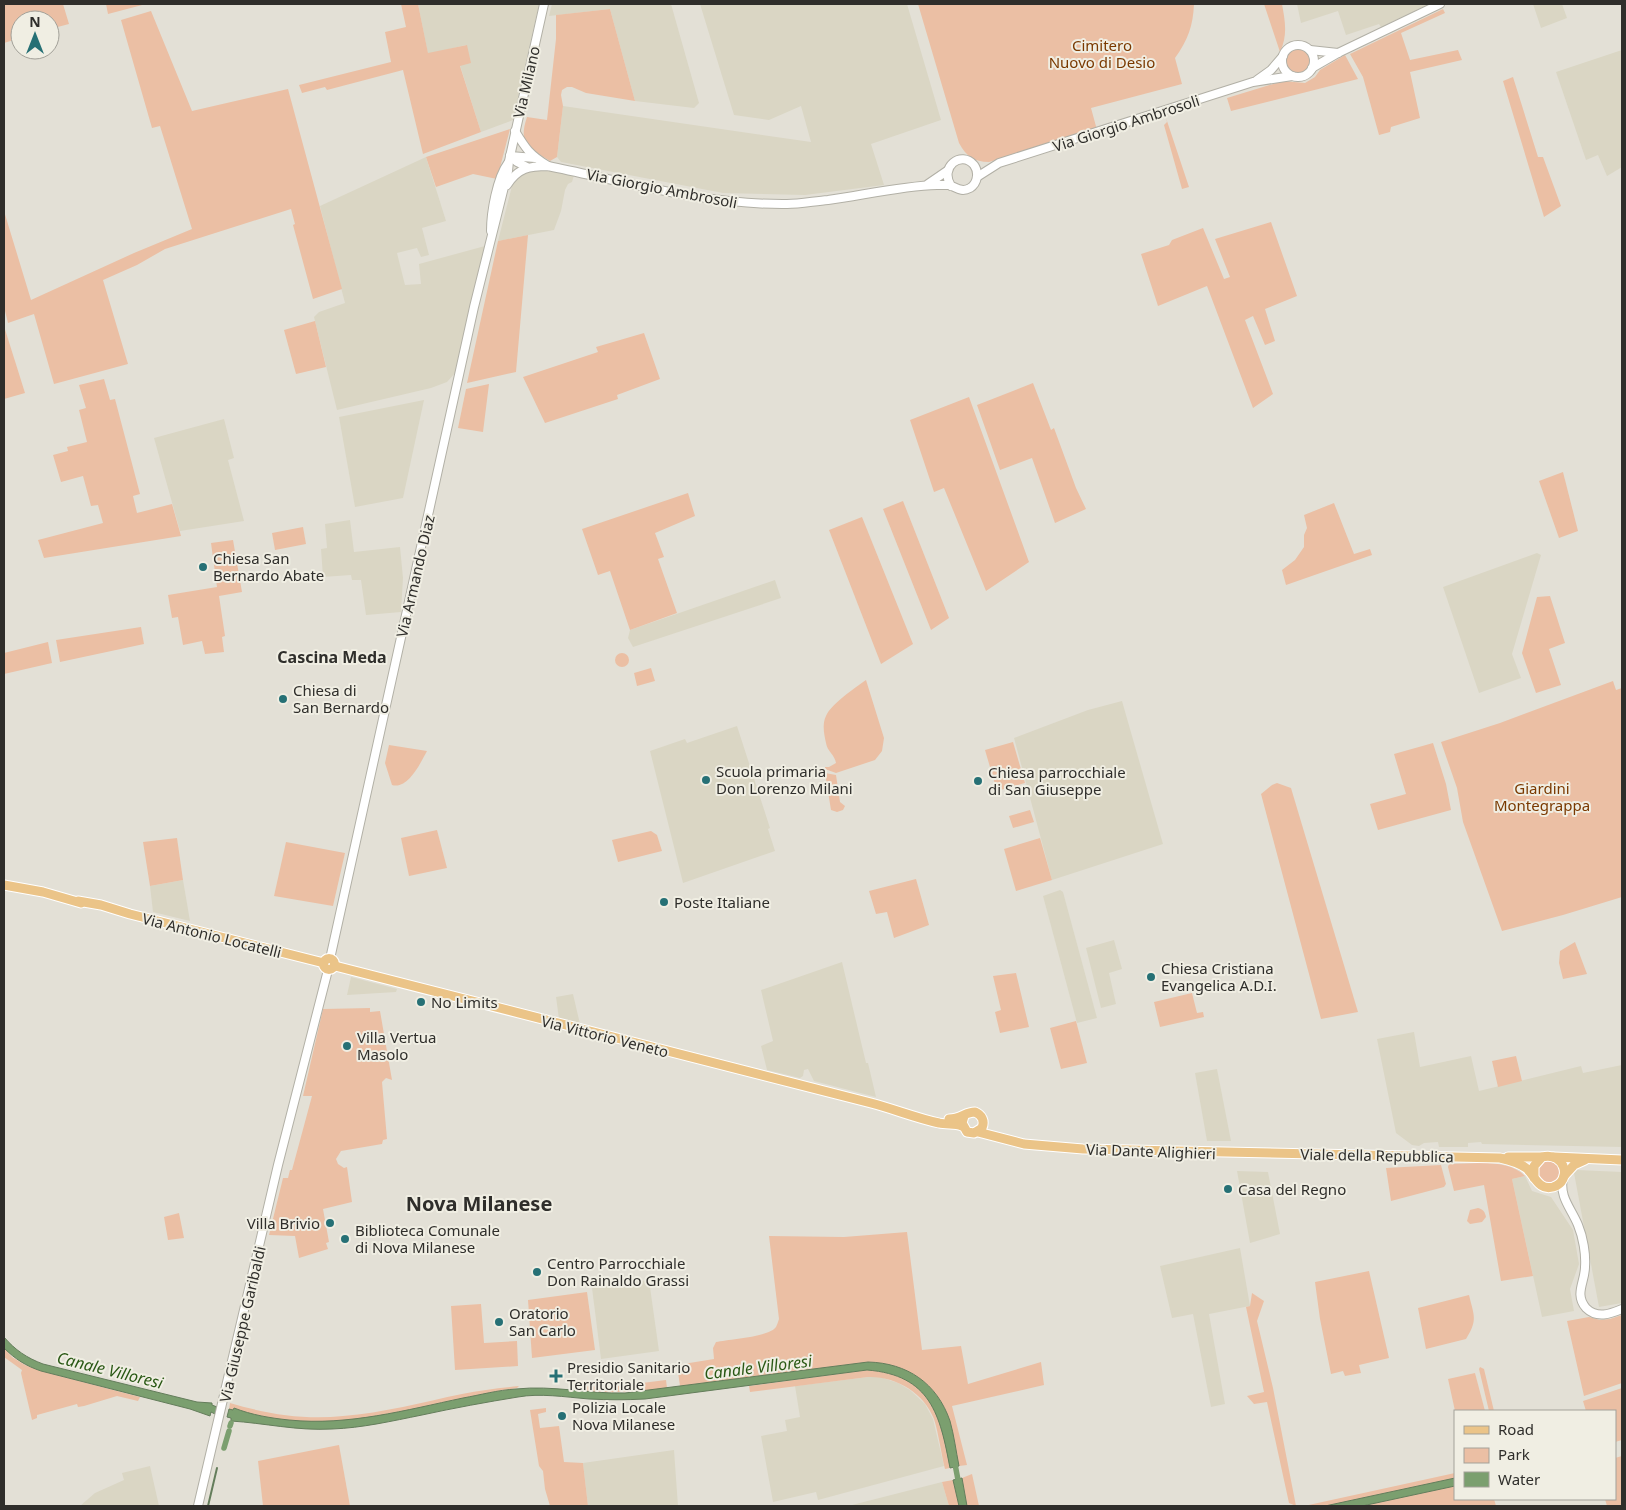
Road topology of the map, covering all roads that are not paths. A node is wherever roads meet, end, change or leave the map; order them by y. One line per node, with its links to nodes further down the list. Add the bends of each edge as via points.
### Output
1 (544, 4): 9 (main road, Via Milano)
2 (1440, 4): 4 (main road)
3 (1310, 50): 4 (main road); 5 (main road, via 1296,45 1287,49); 6 (main road, via 1314,59)
4 (1338, 53): 6 (main road)
5 (1283, 56): 7 (main road, via 1284,68); 8 (main road, Via Giorgio Ambrosoli)
6 (1312, 68): 7 (main road, via 1306,75)
7 (1292, 76): 8 (main road, Via Giorgio Ambrosoli)
8 (1254, 82): 13 (main road, Via Giorgio Ambrosoli)
9 (515, 130): 10 (main road, Via Giorgio Ambrosoli, via 526,149); 11 (main road, Via Milano)
10 (536, 158): 11 (main road, Via Giorgio Ambrosoli); 14 (main road, Via Giorgio Ambrosoli)
11 (509, 159): 15 (main road); 20 (main road, Via Milano); 21 (main road, Via Milano, via 502,171)
12 (972, 163): 13 (main road, Via Giorgio Ambrosoli); 16 (main road, via 959,160); 17 (main road)
13 (999, 164): 17 (main road, Via Giorgio Ambrosoli)
14 (548, 166): 15 (main road, Via Giorgio Ambrosoli); 18 (main road, Via Giorgio Ambrosoli, via 709,200 750,203 789,204)
15 (527, 167): 20 (main road, via 511,179)
16 (947, 171): 18 (main road, Via Giorgio Ambrosoli); 19 (main road)
17 (977, 177): 19 (main road, via 973,186 964,190)
18 (925, 186): 19 (main road, Via Giorgio Ambrosoli)
19 (951, 186)
20 (504, 191): 21 (main road, Via Milano)
21 (494, 221): 25 (main road, Via Armando Diaz)
22 (4, 879): 24 (main road, Via Antonio Locatelli)
23 (4, 885): 24 (main road, Via Antonio Locatelli)
24 (44, 892): 25 (main road, Via Antonio Locatelli)
25 (329, 965): 26 (main road, Via Vittorio Veneto); 41 (main road, Via Giuseppe Garibaldi)
26 (875, 1104): 27 (main road, Via Vittorio Veneto, via 942,1119); 28 (main road, Via Vittorio Veneto)
27 (964, 1116): 28 (main road); 29 (main road, via 969,1112 978,1113 982,1117)
28 (962, 1126): 29 (main road, via 967,1132)
29 (981, 1128): 30 (main road, Via Dante Alighieri, via 1014,1141 1082,1149)
30 (1260, 1153): 33 (main road, Viale della Repubblica)
31 (1542, 1157): 32 (main road); 33 (main road, Viale della Repubblica); 37 (main road, via 1534,1166)
32 (1554, 1157): 34 (main road); 36 (main road, via 1563,1165)
33 (1493, 1158): 37 (main road, Viale della Repubblica, via 1520,1164)
34 (1590, 1160): 35 (main road); 36 (main road, via 1576,1164)
35 (1622, 1160)
36 (1564, 1177): 38 (main road, via 1557,1185); 39 (main road)
37 (1534, 1178): 38 (main road)
38 (1546, 1187): 39 (main road)
39 (1564, 1200): 40 (main road, via 1578,1224 1582,1240 1586,1268 1580,1290 1583,1302 1589,1310 1599,1314)
40 (1622, 1309)
41 (198, 1506)

